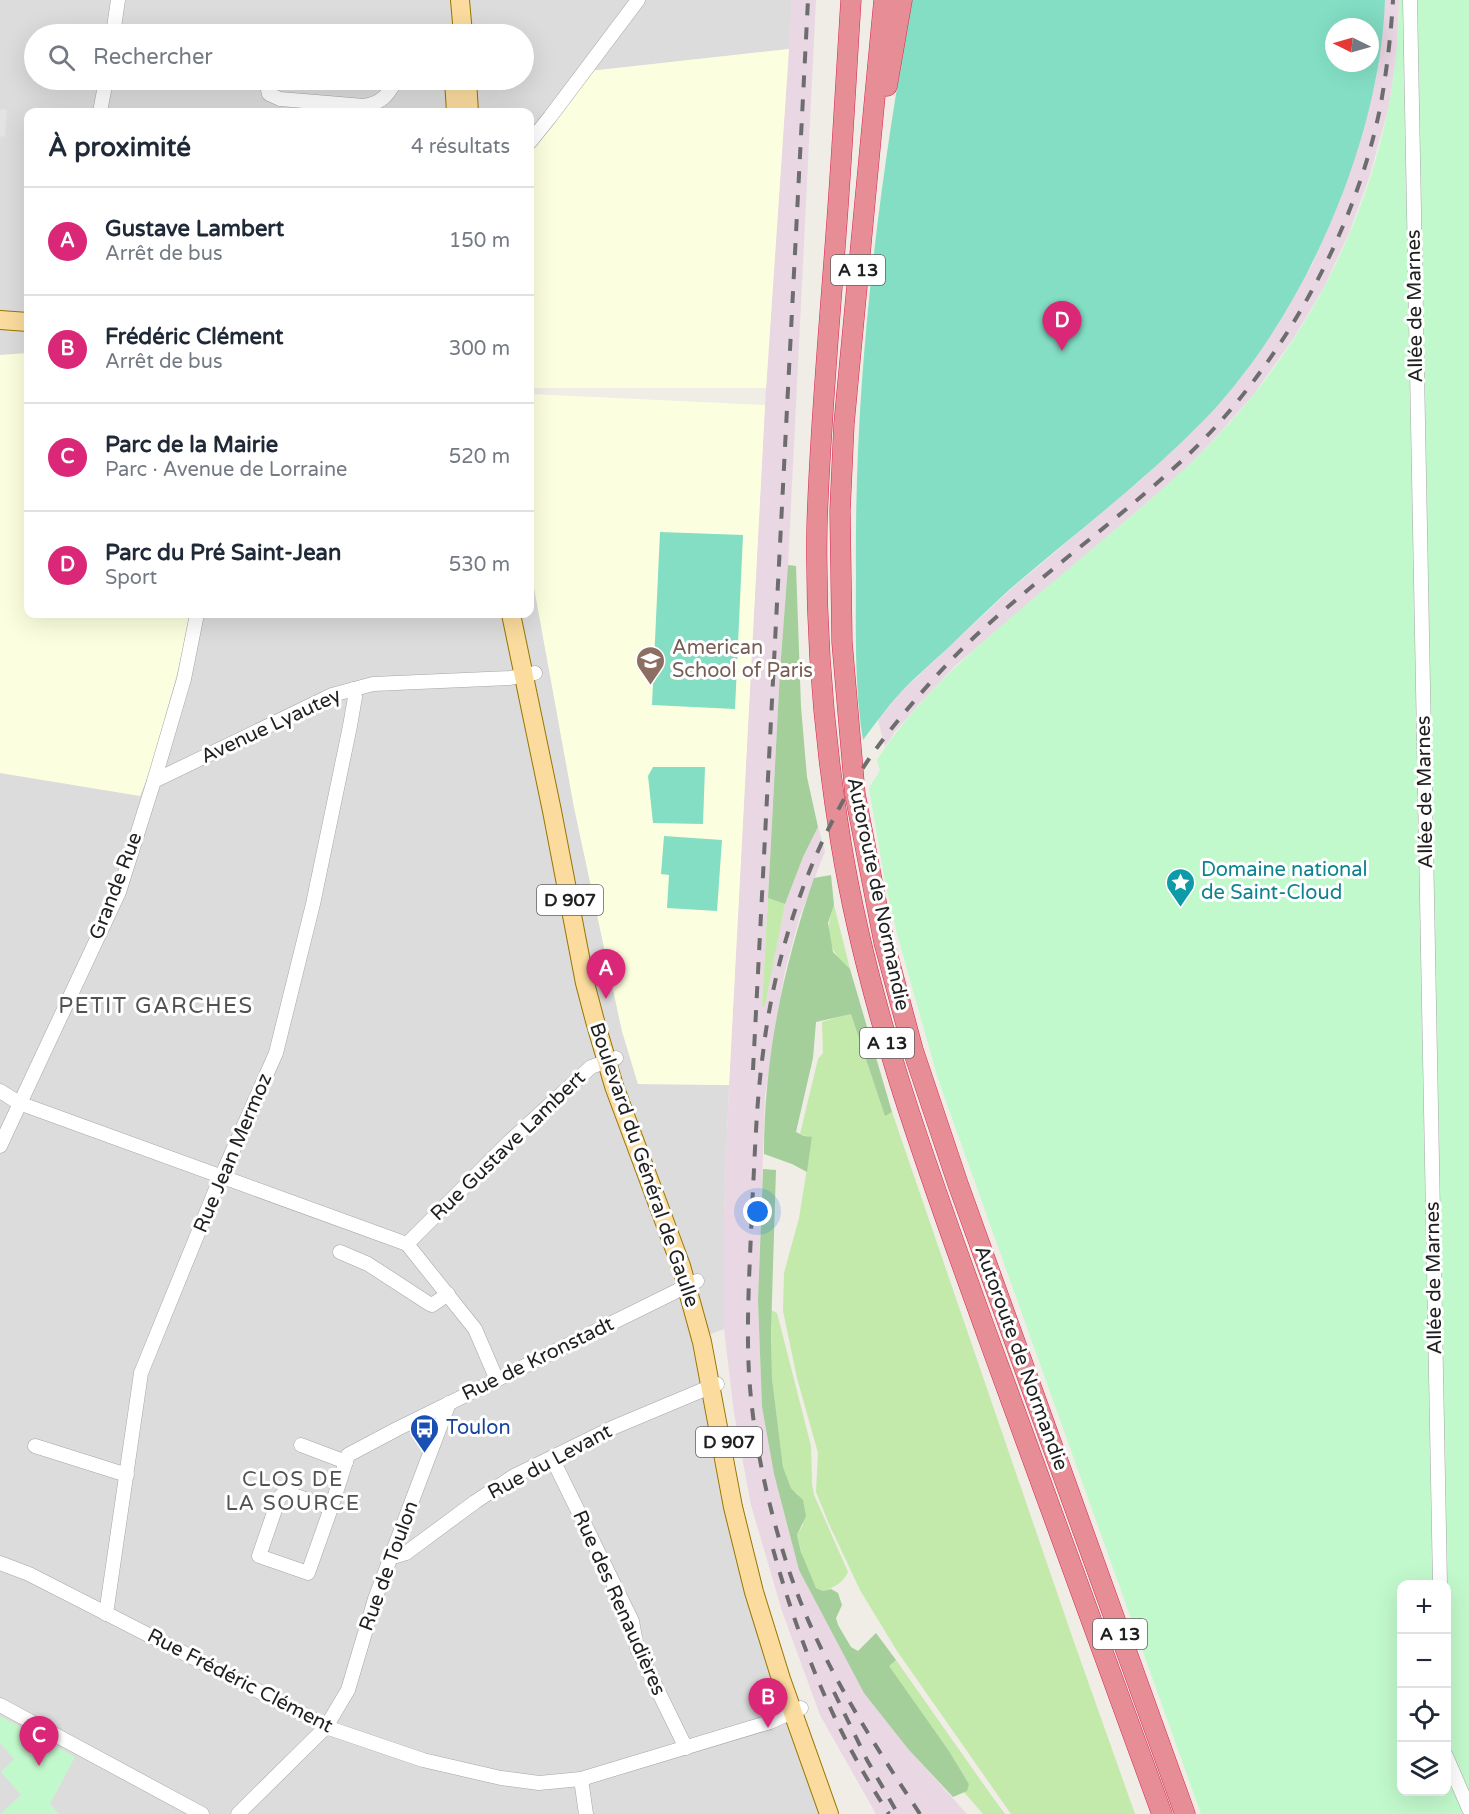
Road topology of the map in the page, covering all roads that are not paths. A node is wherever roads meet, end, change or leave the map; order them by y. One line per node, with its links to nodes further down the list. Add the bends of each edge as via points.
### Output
1 (118, 0): 9 (street)
2 (450, 0): 10 (main road)
3 (460, 0): 11 (main road)
4 (638, 0): 21 (street)
5 (850, 0): 64 (highway, Autoroute de Normandie / A 13, via 817,528 819,641 841,842 861,945 891,1056 932,1180)
6 (884, 0): 20 (highway, Autoroute de Normandie / A 13)
7 (902, 0): 20 (highway, via 886,93)
8 (1410, 0): 50 (street, Allée de Marnes)
9 (114, 24)
10 (451, 24)
11 (462, 24)
12 (104, 90): 17 (street)
13 (269, 90): 14 (street, via 280,99 364,106 376,104)
14 (391, 90)
15 (455, 90): 18 (main road)
16 (468, 90): 19 (main road)
17 (101, 108)
18 (456, 108)
19 (469, 108)
20 (873, 115): 65 (highway, Autoroute de Normandie / A 13, via 844,424 840,511 842,642 855,794 884,942 913,1050)
21 (534, 137)
22 (0, 320): 23 (main road)
23 (24, 322)
24 (197, 618): 29 (street, Grande Rue)
25 (512, 618): 27 (main road, Boulevard du Général de Gaulle / D 907)
26 (524, 618): 27 (main road, Boulevard du Général de Gaulle / D 907)
27 (530, 674): 28 (street, Avenue Lyautey, via 373,684); 30 (main road, Boulevard du Général de Gaulle / D 907, via 585,983)
28 (354, 689): 29 (street, Avenue Lyautey, via 327,698); 34 (street, Rue Jean Mermoz, via 350,726 315,893 276,1053)
29 (154, 781): 32 (street, Grande Rue, via 119,892)
30 (611, 1060): 35 (street, Rue Gustave Lambert, via 591,1068); 37 (main road, Boulevard du Général de Gaulle / D 907, via 681,1266)
31 (0, 1091): 32 (street)
32 (19, 1103): 33 (street, Grande Rue); 34 (street)
33 (0, 1146)
34 (221, 1178): 35 (street); 46 (street, Rue Jean Mermoz, via 141,1373)
35 (407, 1244): 38 (street)
36 (340, 1252): 38 (street, via 368,1264 432,1305)
37 (692, 1283): 39 (street, Rue de Kronstadt); 40 (main road, Boulevard du Général de Gaulle / D 907, via 702,1342)
38 (447, 1294): 39 (street, via 475,1329)
39 (497, 1380): 41 (street, Rue de Kronstadt)
40 (715, 1385): 45 (street, Rue du Levant); 53 (main road, Boulevard du Général de Gaulle / D 907, via 747,1533)
41 (449, 1403): 44 (street, Rue de Kronstadt); 48 (street, Rue de Toulon)
42 (301, 1445): 44 (street)
43 (35, 1446): 46 (street)
44 (347, 1458): 47 (street)
45 (552, 1458): 48 (street, Rue du Levant, via 484,1495 406,1554); 55 (street, Rue des Renaudières, via 632,1621 638,1648)
46 (127, 1475): 51 (street, Rue Jean Mermoz)
47 (330, 1508): 47 (street, via 308,1573 259,1556 279,1498 285,1492)
48 (392, 1554): 54 (street, Rue de Toulon, via 348,1690)
49 (0, 1563): 51 (street, Rue Frédéric Clément)
50 (1440, 1580)
51 (106, 1614): 54 (street, Rue Frédéric Clément)
52 (0, 1704): 59 (street)
53 (797, 1710): 55 (street, Rue Frédéric Clément); 62 (main road, Boulevard du Général de Gaulle / D 907); 63 (main road, Boulevard du Général de Gaulle / D 907)
54 (326, 1727): 57 (street, Rue Frédéric Clément, via 423,1760 501,1778 538,1783); 60 (street, Rue de Toulon)
55 (686, 1748): 57 (street, Rue Frédéric Clément)
56 (1451, 1768): 58 (street)
57 (581, 1779): 61 (street)
58 (1469, 1809)
59 (202, 1814)
60 (238, 1814)
61 (586, 1814)
62 (829, 1814)
63 (839, 1814)
64 (1162, 1814)
65 (1185, 1814)

